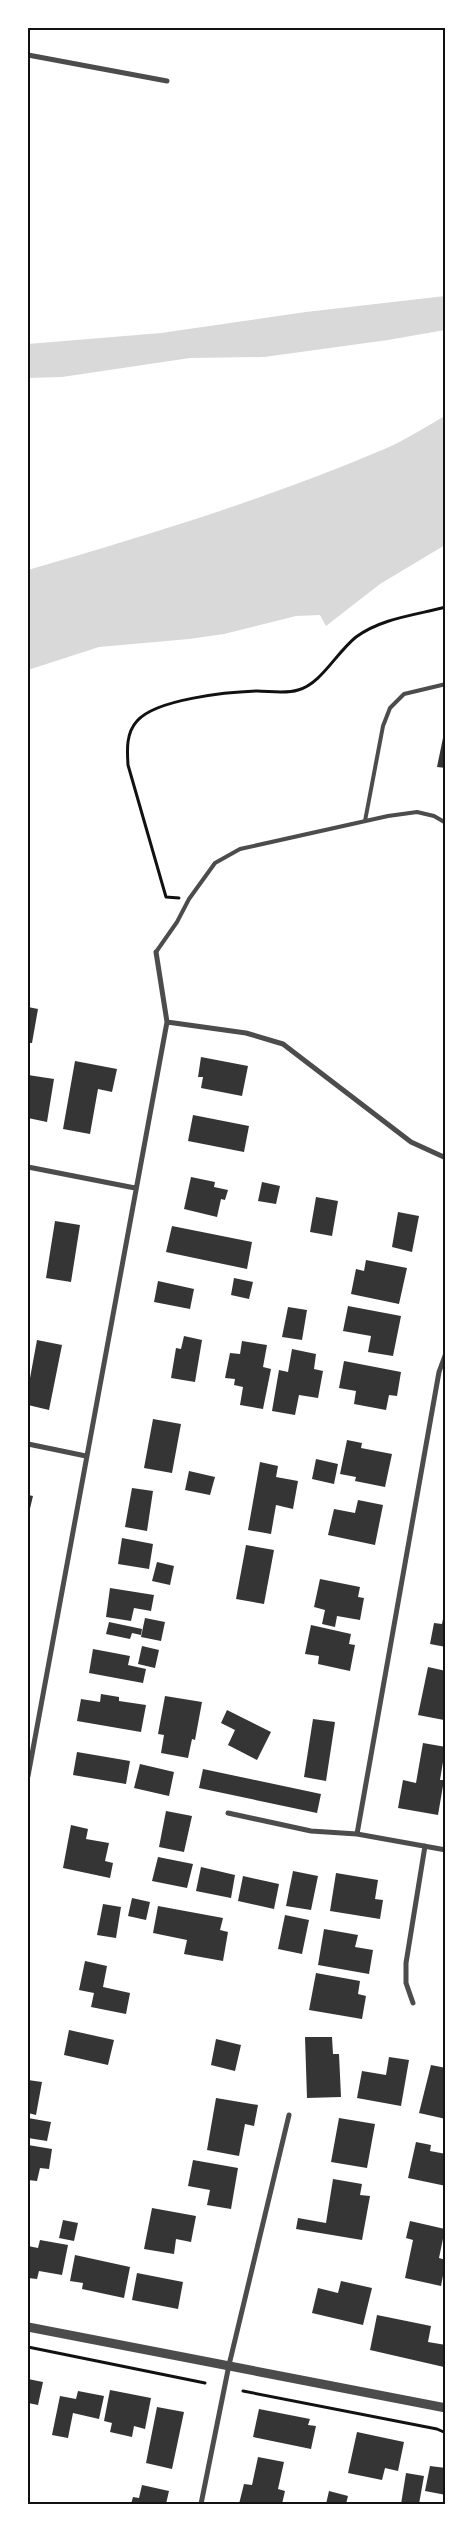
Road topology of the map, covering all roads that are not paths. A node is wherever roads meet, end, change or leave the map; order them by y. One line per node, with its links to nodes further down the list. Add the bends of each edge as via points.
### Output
1 (28, 55): 2 (street)
2 (167, 81)
3 (446, 684): 4 (lane, via 404,694 390,708 383,726)
4 (365, 821): 5 (lane, via 417,812); 6 (lane, via 240,849 215,863)
5 (446, 823)
6 (156, 952): 7 (street)
7 (167, 1022): 8 (street, via 246,1033 283,1044 411,1142); 10 (street)
8 (446, 1158)
9 (28, 1166): 10 (street)
10 (135, 1188): 13 (street)
11 (446, 1353): 17 (street, via 439,1372)
12 (28, 1444): 13 (street)
13 (86, 1456): 14 (street)
14 (28, 1768): 15 (street)
15 (28, 1776)
16 (228, 1813): 17 (street, via 311,1831)
17 (357, 1834): 18 (street)
18 (425, 1846): 19 (street); 20 (street, via 406,1963 406,1983)
19 (446, 1850)
20 (413, 2003)
21 (289, 2114): 23 (street)
22 (28, 2327): 23 (street)
23 (229, 2366): 24 (street); 25 (street)
24 (446, 2408)
25 (201, 2504)

